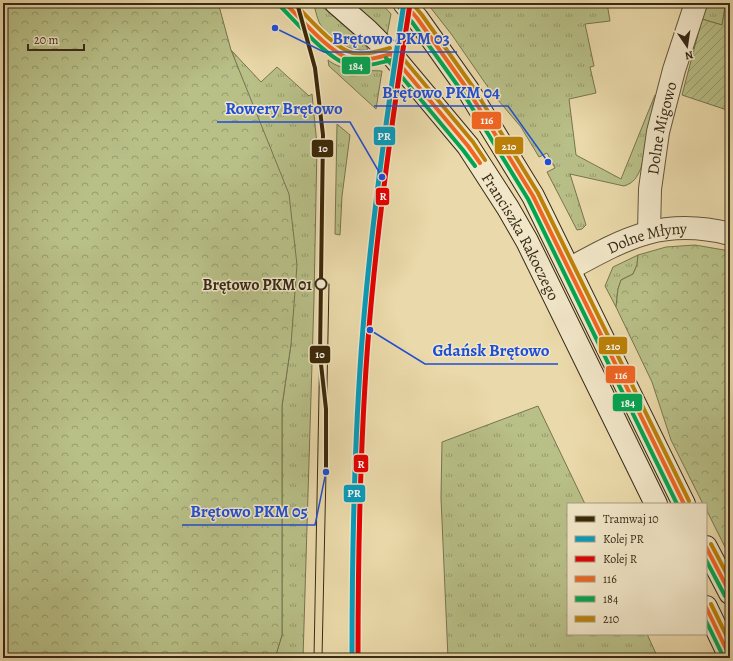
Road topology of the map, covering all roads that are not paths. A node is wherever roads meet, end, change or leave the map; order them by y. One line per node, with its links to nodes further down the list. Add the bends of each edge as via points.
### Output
1 (336, 3): 7 (main road, Franciszka Rakoczego, via 391,54 424,93 468,146 508,208)
2 (404, 3): 6 (main road, Franciszka Rakoczego, via 451,65 500,141 533,196)
3 (696, 3): 4 (main road, Dolne Migowo, via 674,70 658,132 650,189)
4 (649, 232): 5 (main road, Dolne Młyny, via 672,228 696,228); 6 (main road, Dolne Młyny, via 622,241)
5 (730, 234)
6 (569, 269): 8 (main road, Franciszka Rakoczego)
7 (656, 503)
8 (684, 503)
9 (707, 549): 10 (main road)
10 (730, 593)
11 (707, 609): 12 (main road)
12 (730, 657)

